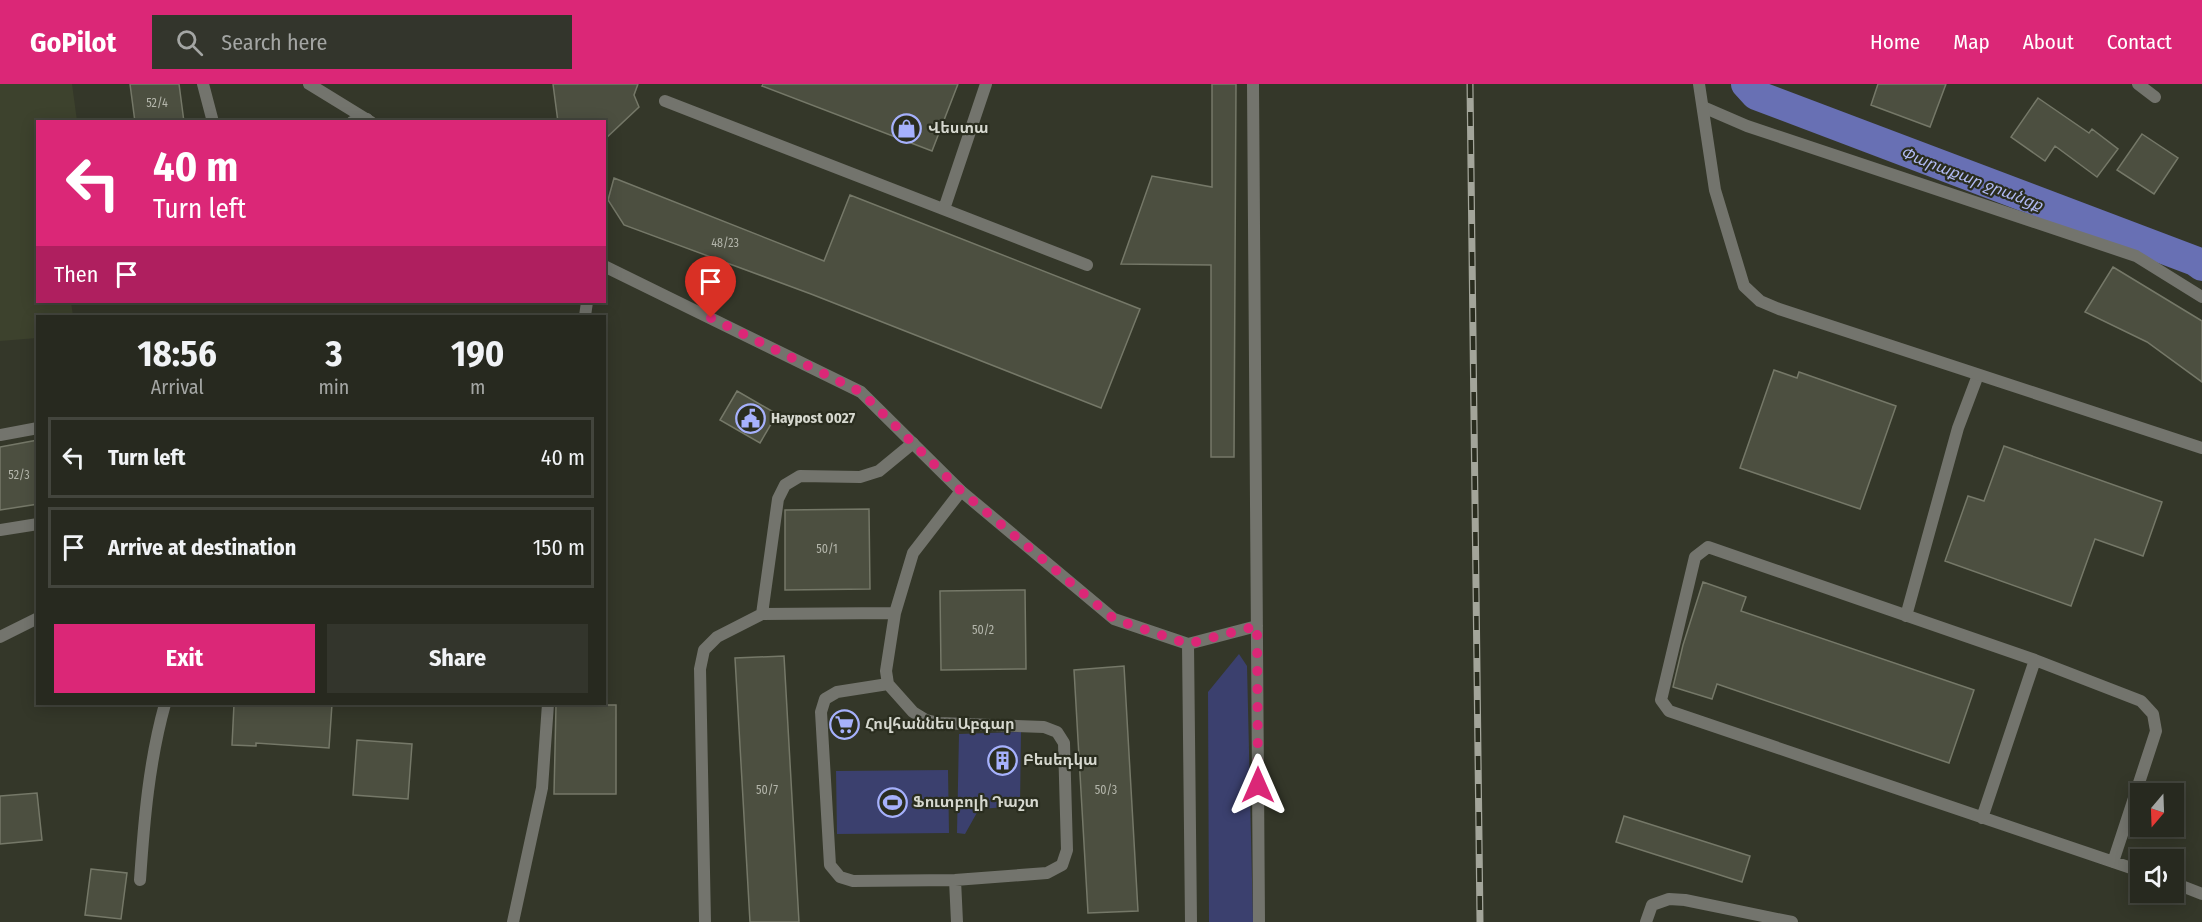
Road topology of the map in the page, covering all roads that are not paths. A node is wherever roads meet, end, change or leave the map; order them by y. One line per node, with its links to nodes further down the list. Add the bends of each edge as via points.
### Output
1 (202, 84): 10 (street)
2 (309, 84): 11 (street)
3 (986, 84): 12 (street)
4 (1253, 84): 28 (street)
5 (1699, 84): 9 (street)
6 (2138, 84): 7 (street)
7 (2156, 97)
8 (664, 101): 12 (street)
9 (1703, 108): 15 (street, via 2136,256); 16 (street, via 1715,190 1744,286 1760,301 1779,309)
10 (212, 120)
11 (369, 120)
12 (944, 209): 13 (street)
13 (1087, 265)
14 (606, 267): 19 (street, via 861,392)
15 (2202, 297)
16 (1978, 375): 20 (street); 26 (street, via 1958,428)
17 (36, 428): 18 (street)
18 (0, 435)
19 (913, 443): 21 (street); 25 (street, via 879,471 860,477 800,476 785,485 778,499)
20 (2202, 448)
21 (961, 491): 24 (street, via 913,553); 30 (street, via 1114,619)
22 (36, 524): 23 (street)
23 (0, 530)
24 (895, 613): 25 (street); 32 (street, via 886,671)
25 (762, 614): 43 (street, via 717,637 704,650 700,669)
26 (1906, 616): 31 (street); 35 (street, via 1708,547 1695,557 1661,700 1669,711)
27 (36, 619): 29 (street)
28 (1257, 626): 30 (street); 46 (street)
29 (0, 638)
30 (1188, 644): 45 (street)
31 (2035, 660): 35 (street); 36 (street, via 2141,701 2152,714 2156,731)
32 (888, 684): 39 (street, via 837,692 825,699 821,711 830,865 840,877 853,881); 39 (street, via 913,712 926,720 1044,727 1057,732 1064,743 1067,850 1062,865 1047,873)
33 (165, 705): 38 (street, via 144,819)
34 (548, 705): 42 (street, via 542,788)
35 (1982, 818): 36 (street)
36 (2113, 862): 37 (street)
37 (2130, 868)
38 (140, 880)
39 (956, 880): 44 (street)
40 (2184, 887): 41 (street)
41 (2202, 894)
42 (513, 922)
43 (705, 922)
44 (957, 922)
45 (1191, 922)
46 (1259, 922)
47 (1646, 922): 48 (street, via 1652,905 1669,899)
48 (1792, 922)

